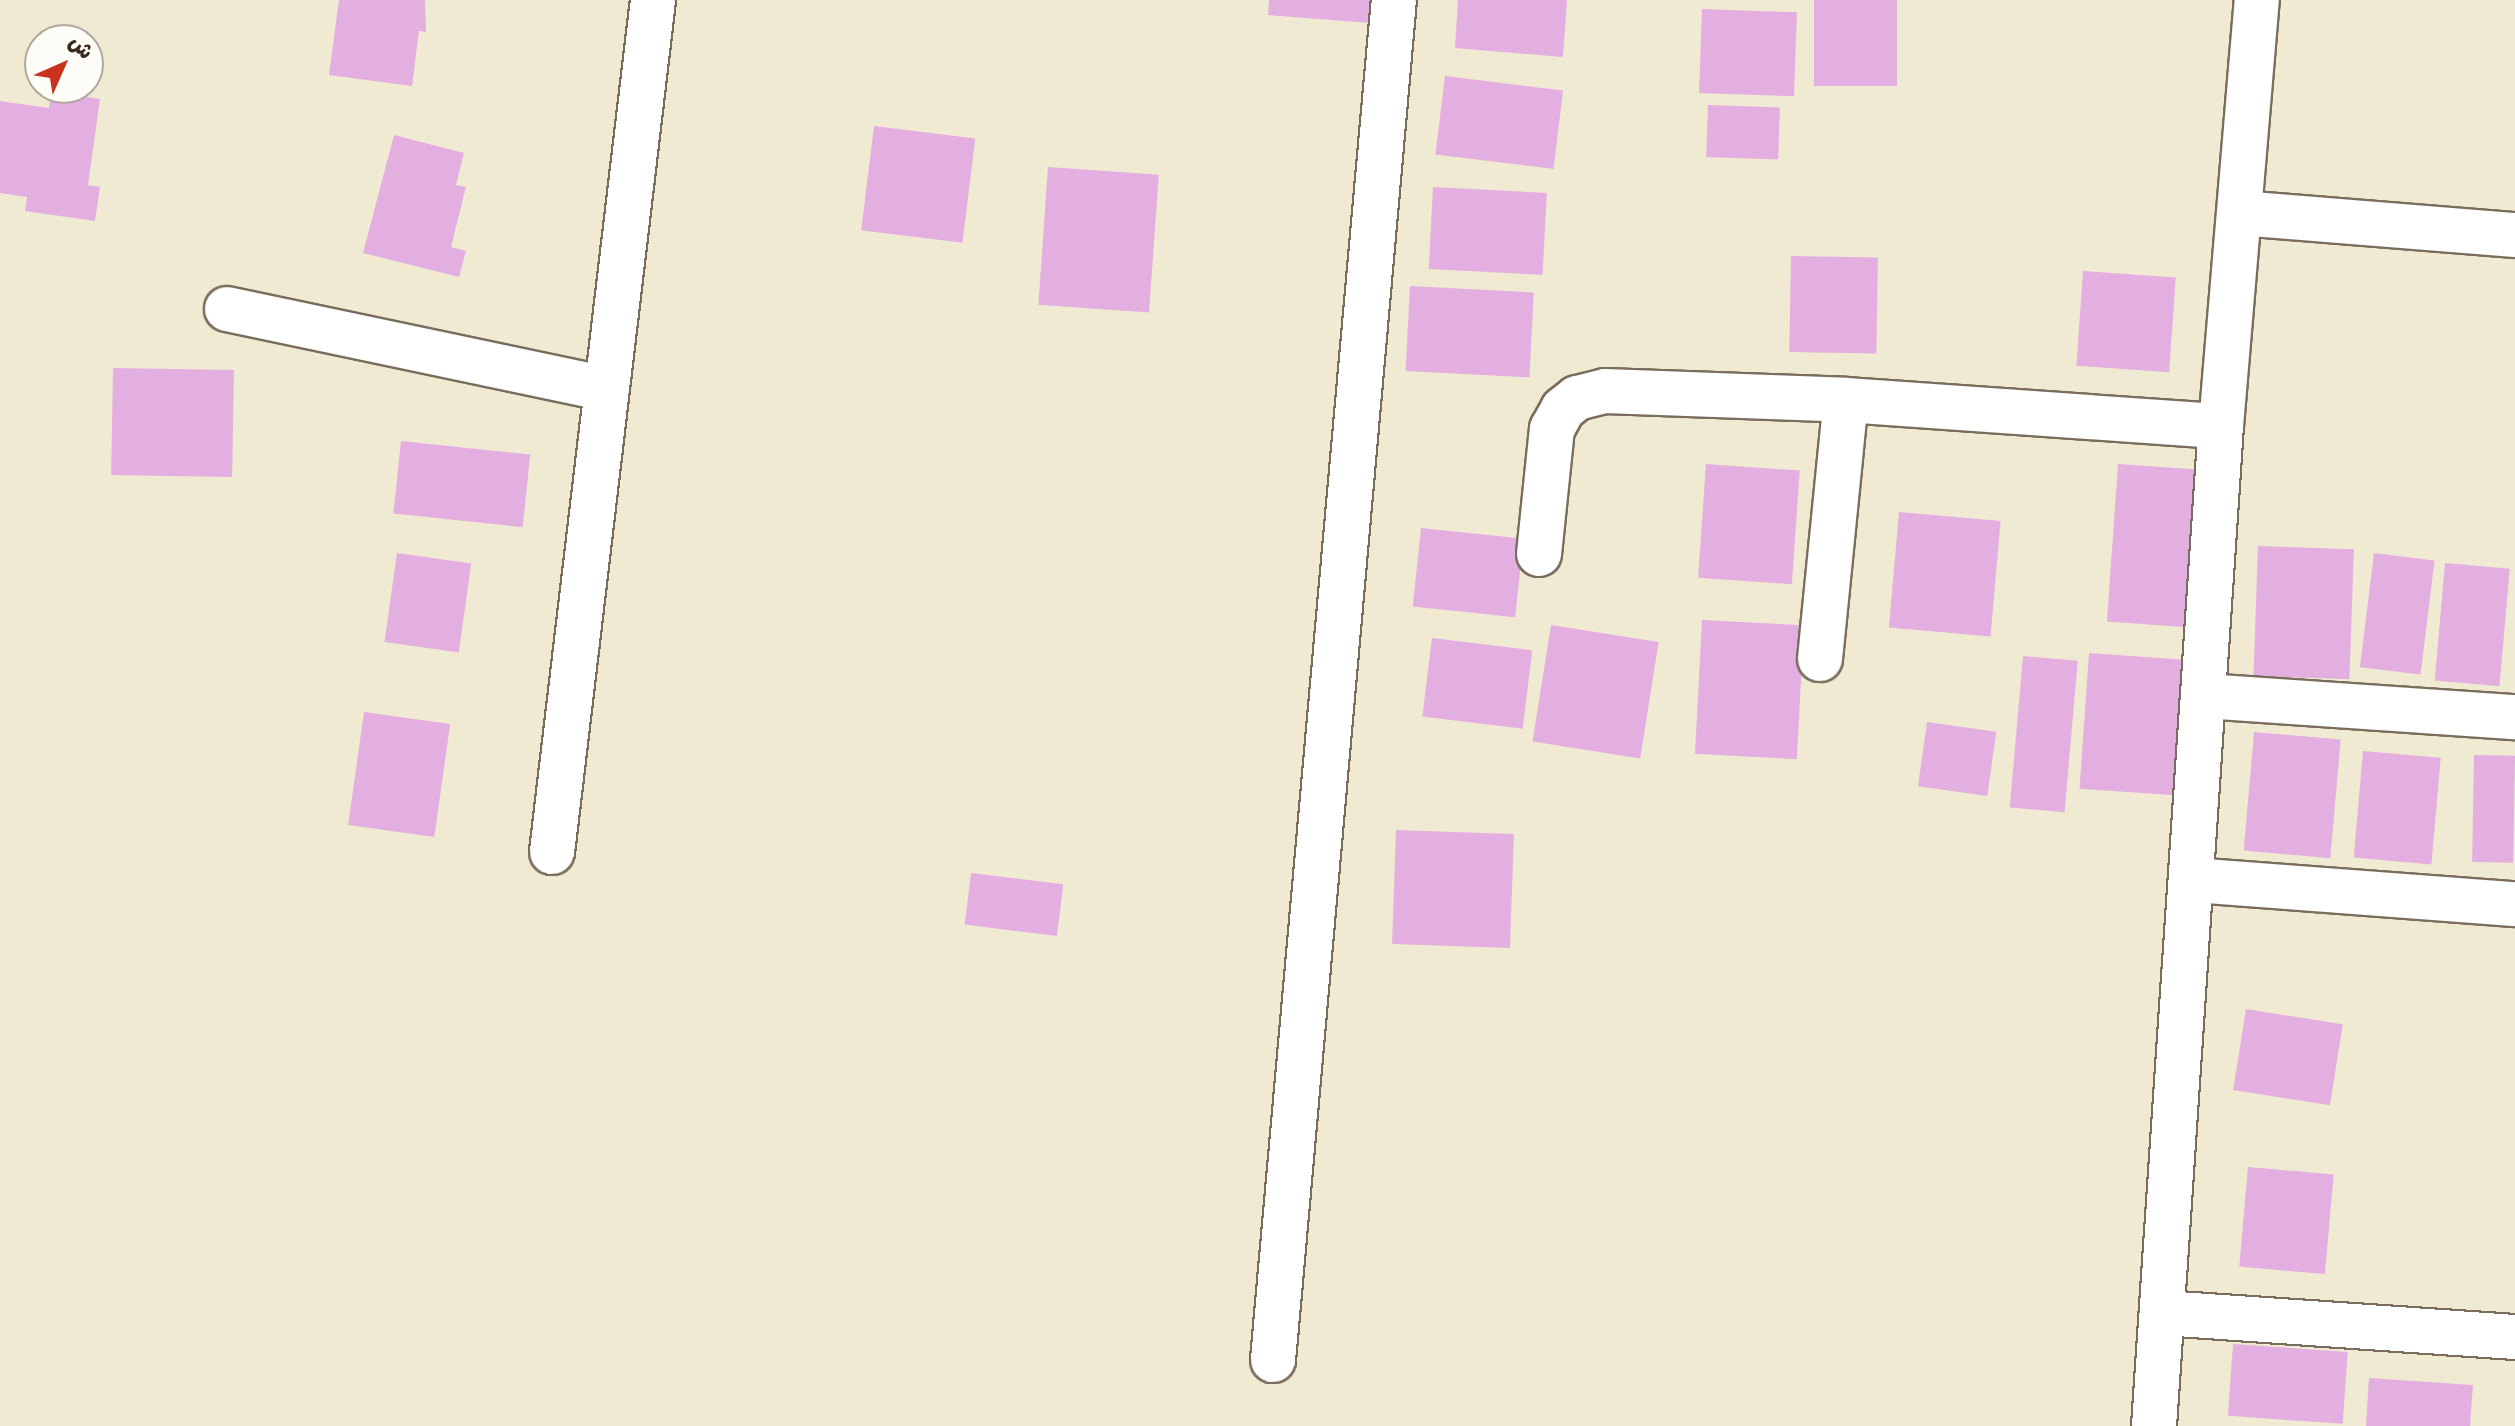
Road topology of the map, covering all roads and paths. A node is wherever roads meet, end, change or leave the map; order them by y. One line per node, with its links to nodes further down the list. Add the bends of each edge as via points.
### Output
1 (653, 0): 7 (street)
2 (1394, 0): 19 (street)
3 (2257, 0): 4 (street)
4 (2240, 213): 5 (street); 9 (street)
5 (2515, 235)
6 (227, 309): 7 (street)
7 (607, 389): 14 (street)
8 (1846, 400): 9 (street); 10 (street, via 1605,391 1577,398 1552,429); 11 (street)
9 (2221, 426): 12 (street)
10 (1539, 554)
11 (1820, 659)
12 (2204, 696): 13 (street); 15 (street)
13 (2515, 717)
14 (552, 852)
15 (2193, 880): 16 (street); 17 (street)
16 (2515, 904)
17 (2163, 1313): 18 (street); 20 (street)
18 (2515, 1337)
19 (1273, 1360)
20 (2154, 1426)

